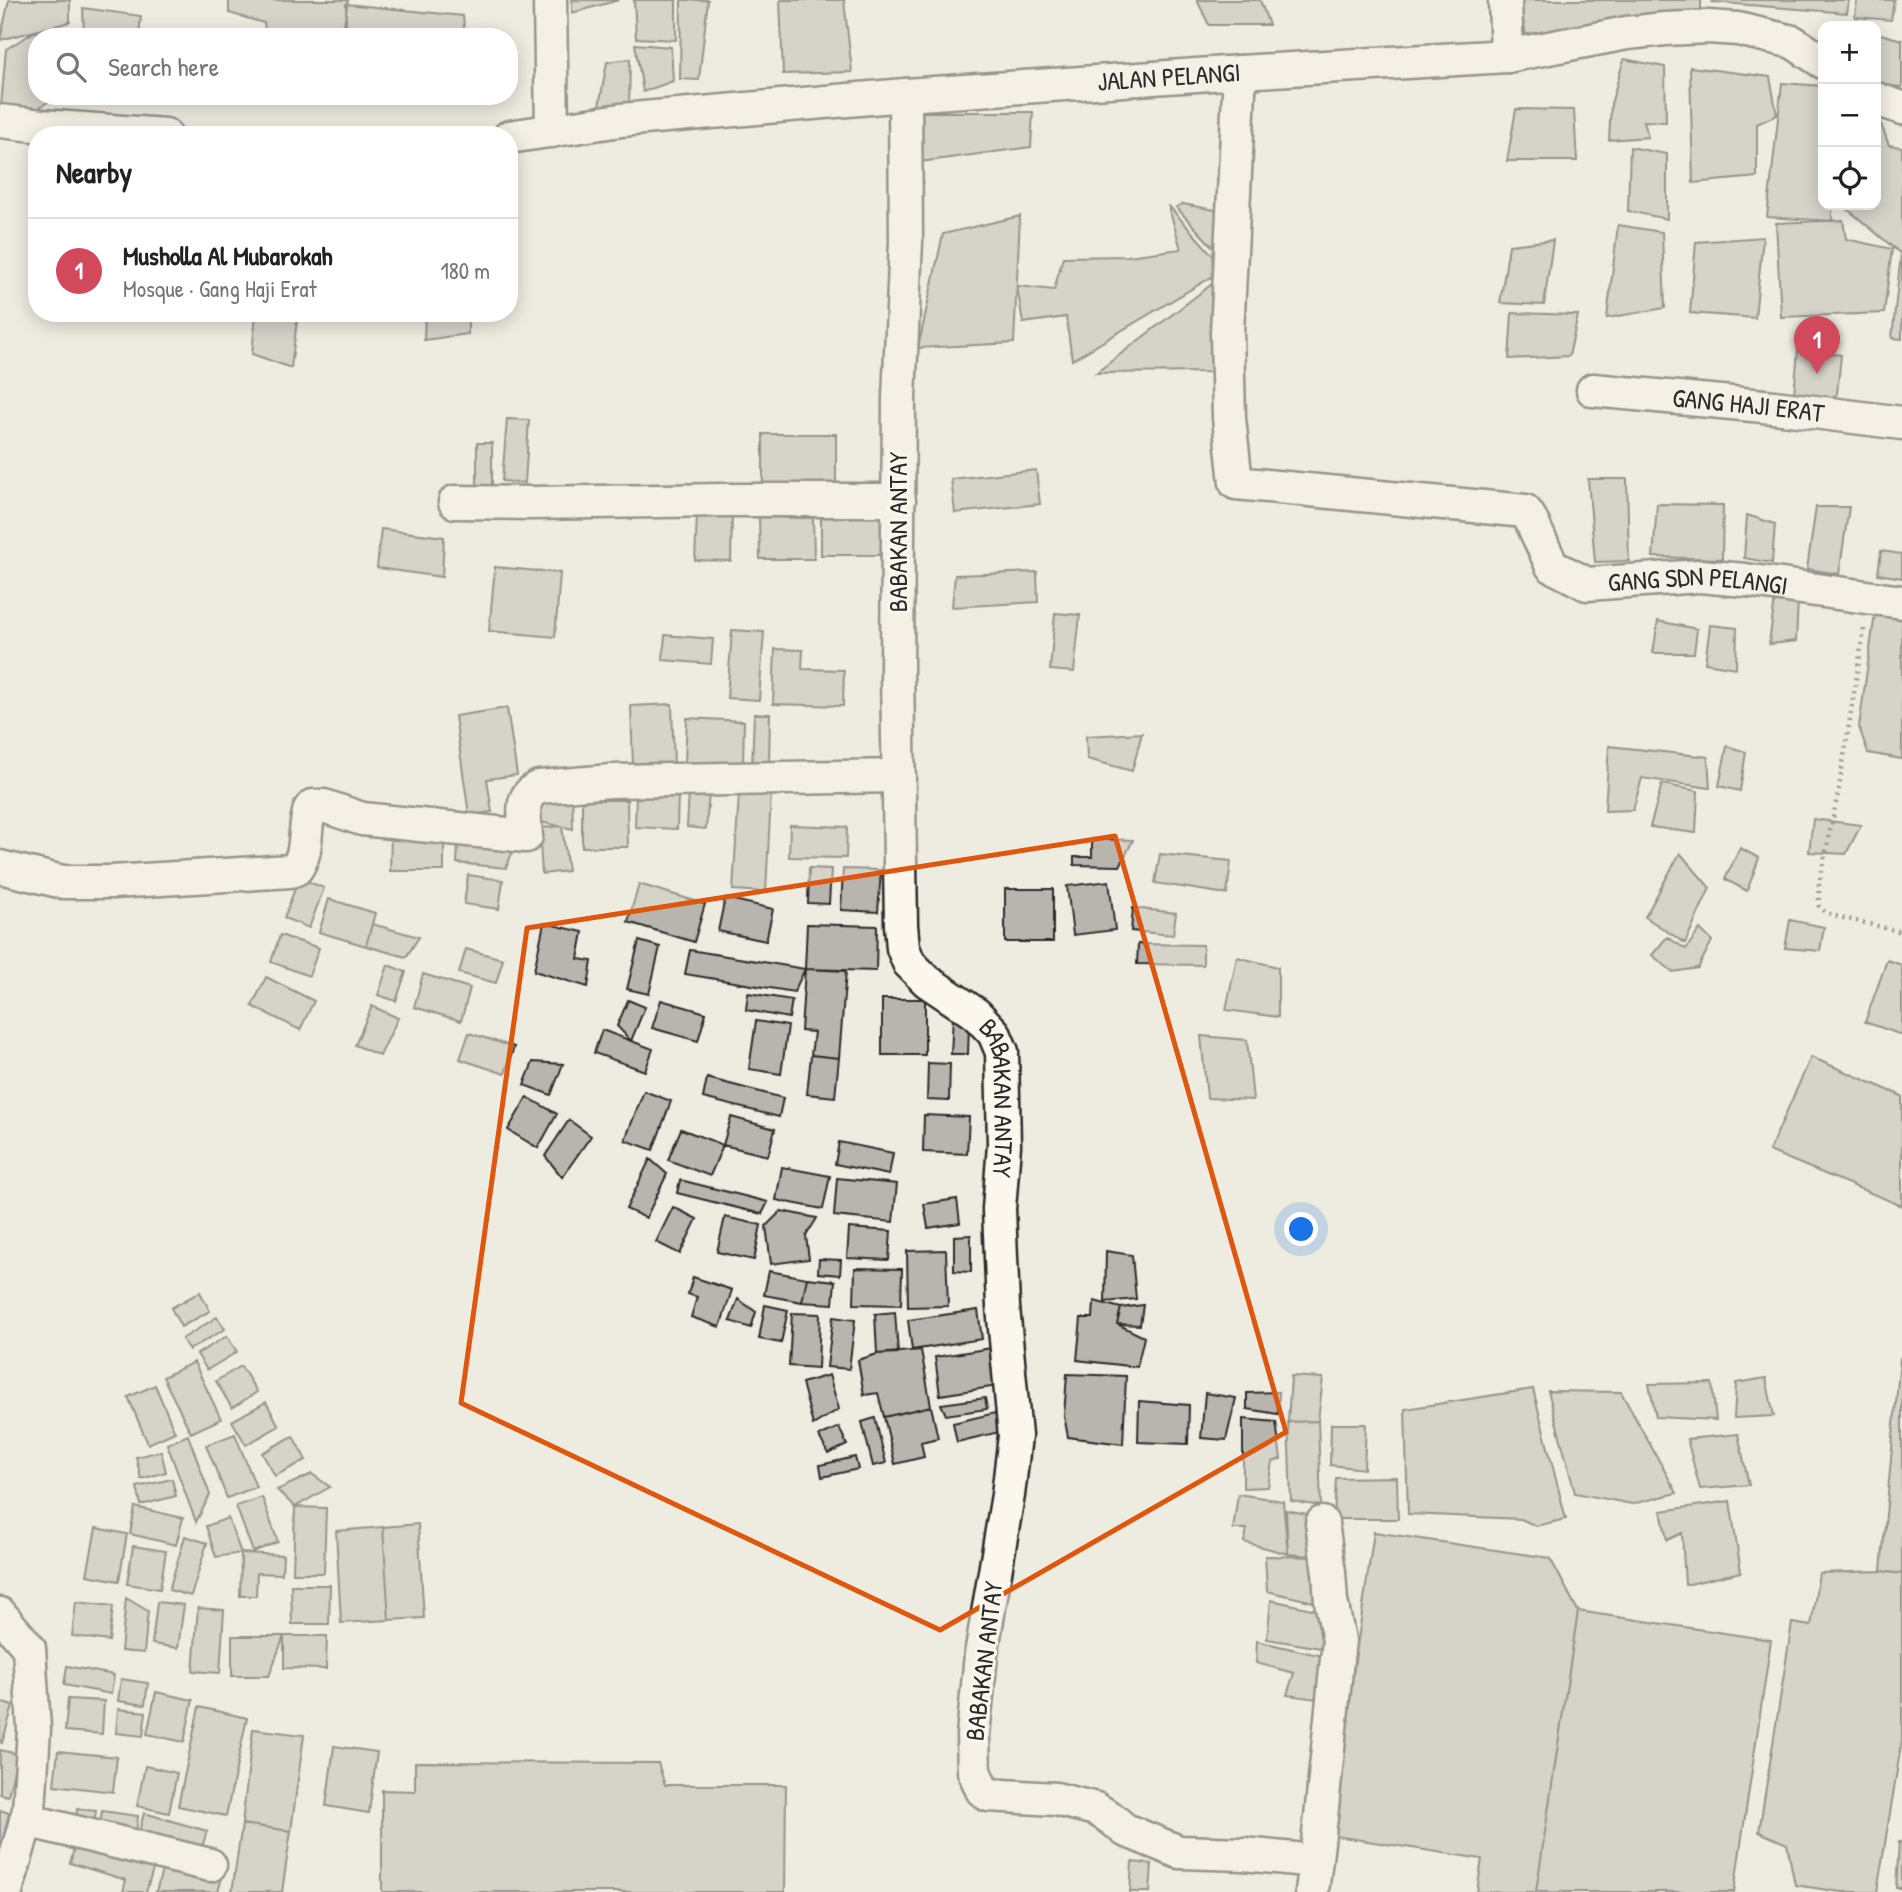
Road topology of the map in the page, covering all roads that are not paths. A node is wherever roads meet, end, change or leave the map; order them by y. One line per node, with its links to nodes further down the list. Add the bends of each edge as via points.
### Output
1 (550, 0): 11 (street)
2 (1506, 0): 3 (street)
3 (1507, 56): 4 (street, JALAN PELANGI, via 1626,33 1708,27 1793,42); 5 (street, JALAN PELANGI)
4 (1818, 59)
5 (1240, 72): 6 (street, JALAN PELANGI); 17 (street, GANG SDN PELANGI, via 1227,333 1236,483 1525,511 1552,566 1587,584 1700,576)
6 (905, 94): 11 (street, JALAN PELANGI, via 621,120); 15 (street, BABAKAN ANTAY)
7 (1881, 101): 8 (street)
8 (1902, 108)
9 (0, 121): 10 (street)
10 (35, 126)
11 (552, 131): 12 (street, JALAN PELANGI)
12 (518, 136)
13 (1593, 390): 14 (street, GANG HAJI ERAT)
14 (1902, 423)
15 (899, 500): 16 (street); 18 (street, BABAKAN ANTAY)
16 (455, 502)
17 (1902, 602)
18 (899, 776): 19 (street, via 611,781 539,787 525,799 526,836 362,819 317,805 307,817 303,858 296,870 290,871 63,882); 24 (street, BABAKAN ANTAY, via 903,948 909,963 927,981 975,1014 993,1033 1002,1052 1004,1145 999,1209 1015,1436 981,1655 972,1754 978,1783 988,1795 1056,1799 1096,1809 1125,1830 1179,1852 1244,1854)
19 (0, 867)
20 (1322, 1524): 24 (street, via 1339,1640)
21 (0, 1614): 22 (street, via 29,1648 34,1729)
22 (26, 1820): 23 (street); 25 (street)
23 (210, 1865)
24 (1313, 1877)
25 (9, 1891)

